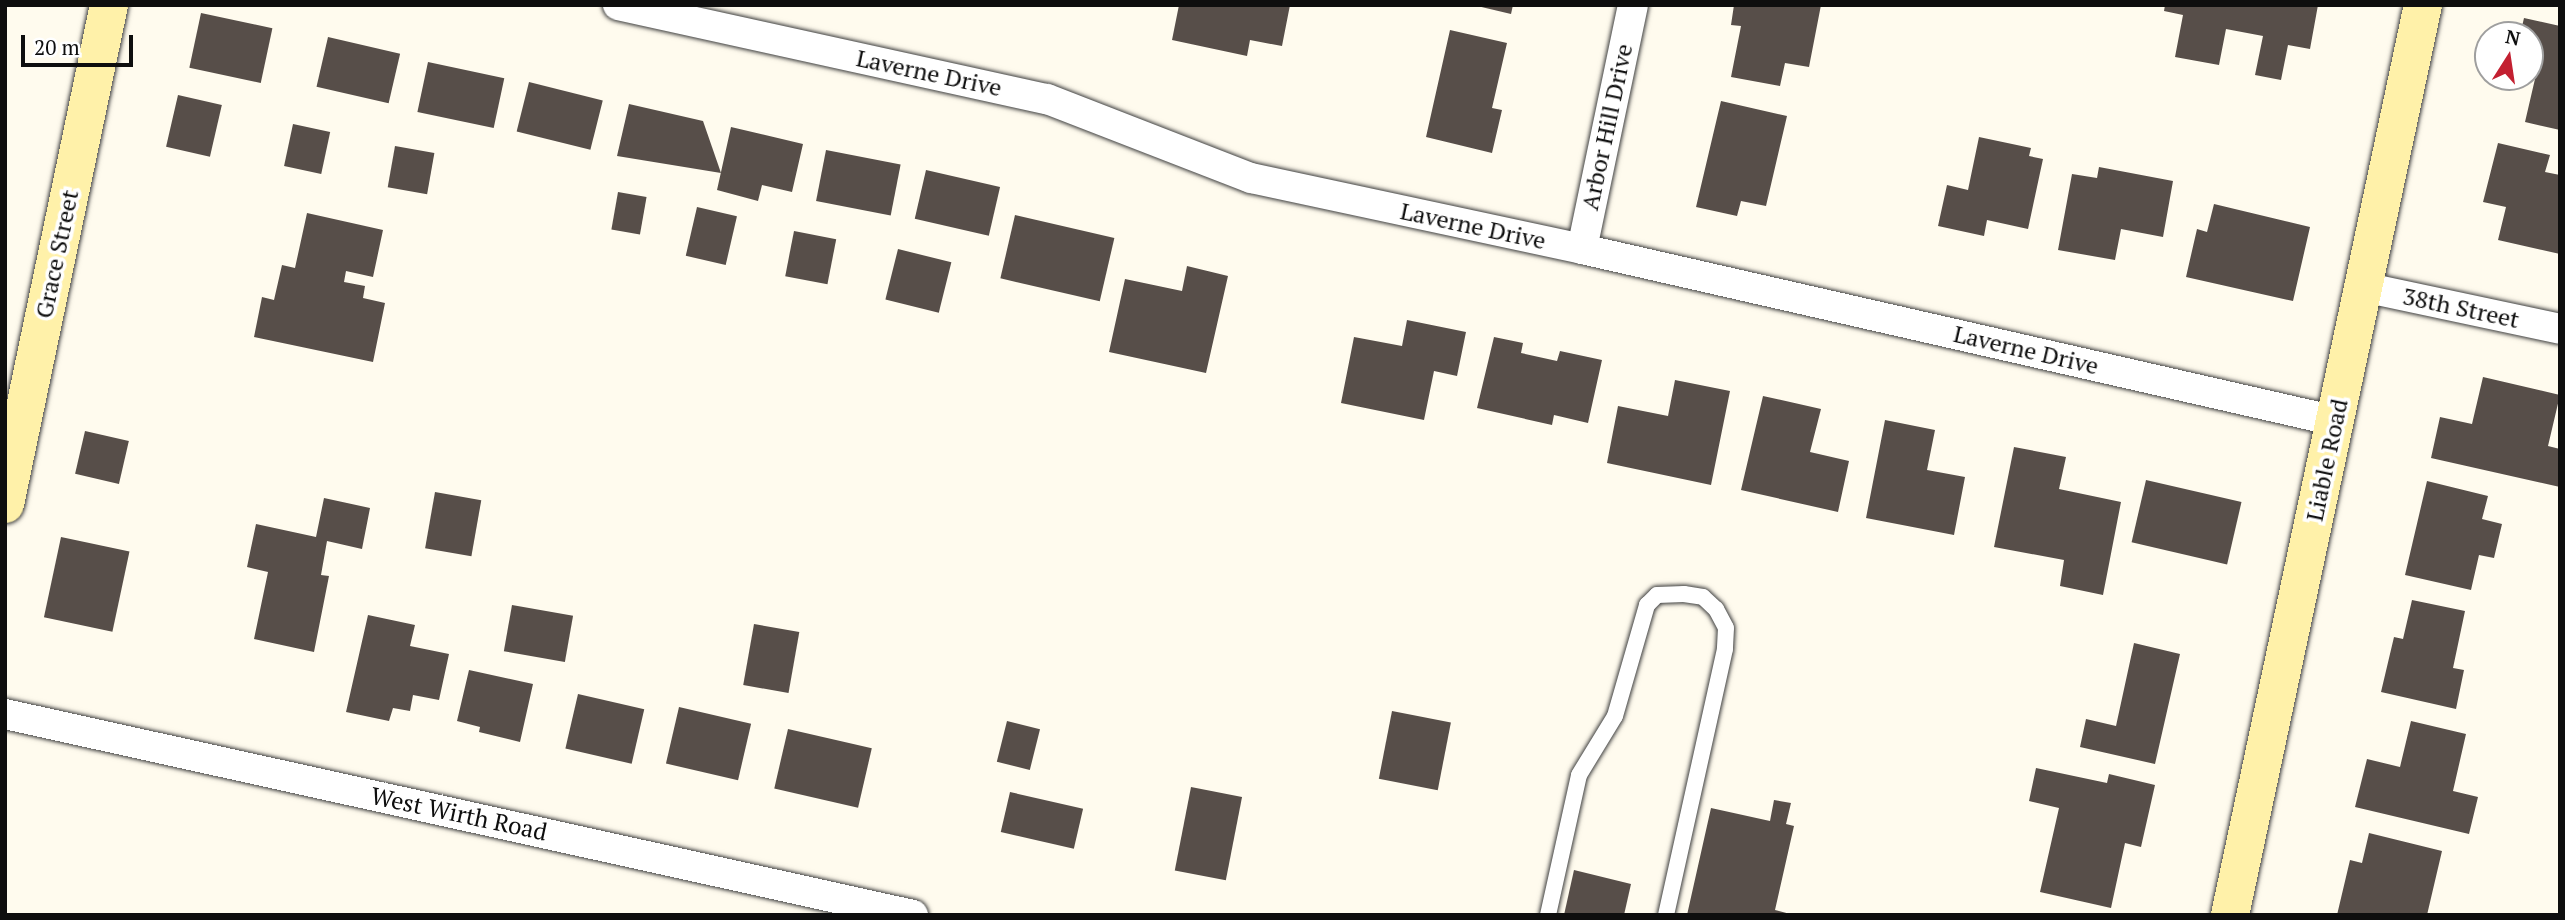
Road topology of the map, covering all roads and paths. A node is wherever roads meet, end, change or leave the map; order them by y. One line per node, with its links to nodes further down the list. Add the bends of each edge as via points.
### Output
1 (109, 5): 9 (street, Grace Street)
2 (618, 5): 5 (street, Laverne Drive, via 1047,99 1251,178)
3 (1633, 5): 5 (street, Arbor Hill Drive)
4 (2423, 5): 6 (street, Liable Road)
5 (1582, 249): 8 (street, Laverne Drive)
6 (2363, 287): 7 (street, 38th Street); 8 (street, Liable Road)
7 (2560, 329)
8 (2336, 421): 14 (street, Liable Road)
9 (5, 504)
10 (5, 714): 11 (street, West Wirth Road)
11 (913, 915)
12 (1548, 915): 13 (lane, via 1580,775 1615,716 1647,605 1657,595 1684,594 1703,597 1716,609 1726,628 1725,649)
13 (1666, 915)
14 (2230, 915)

